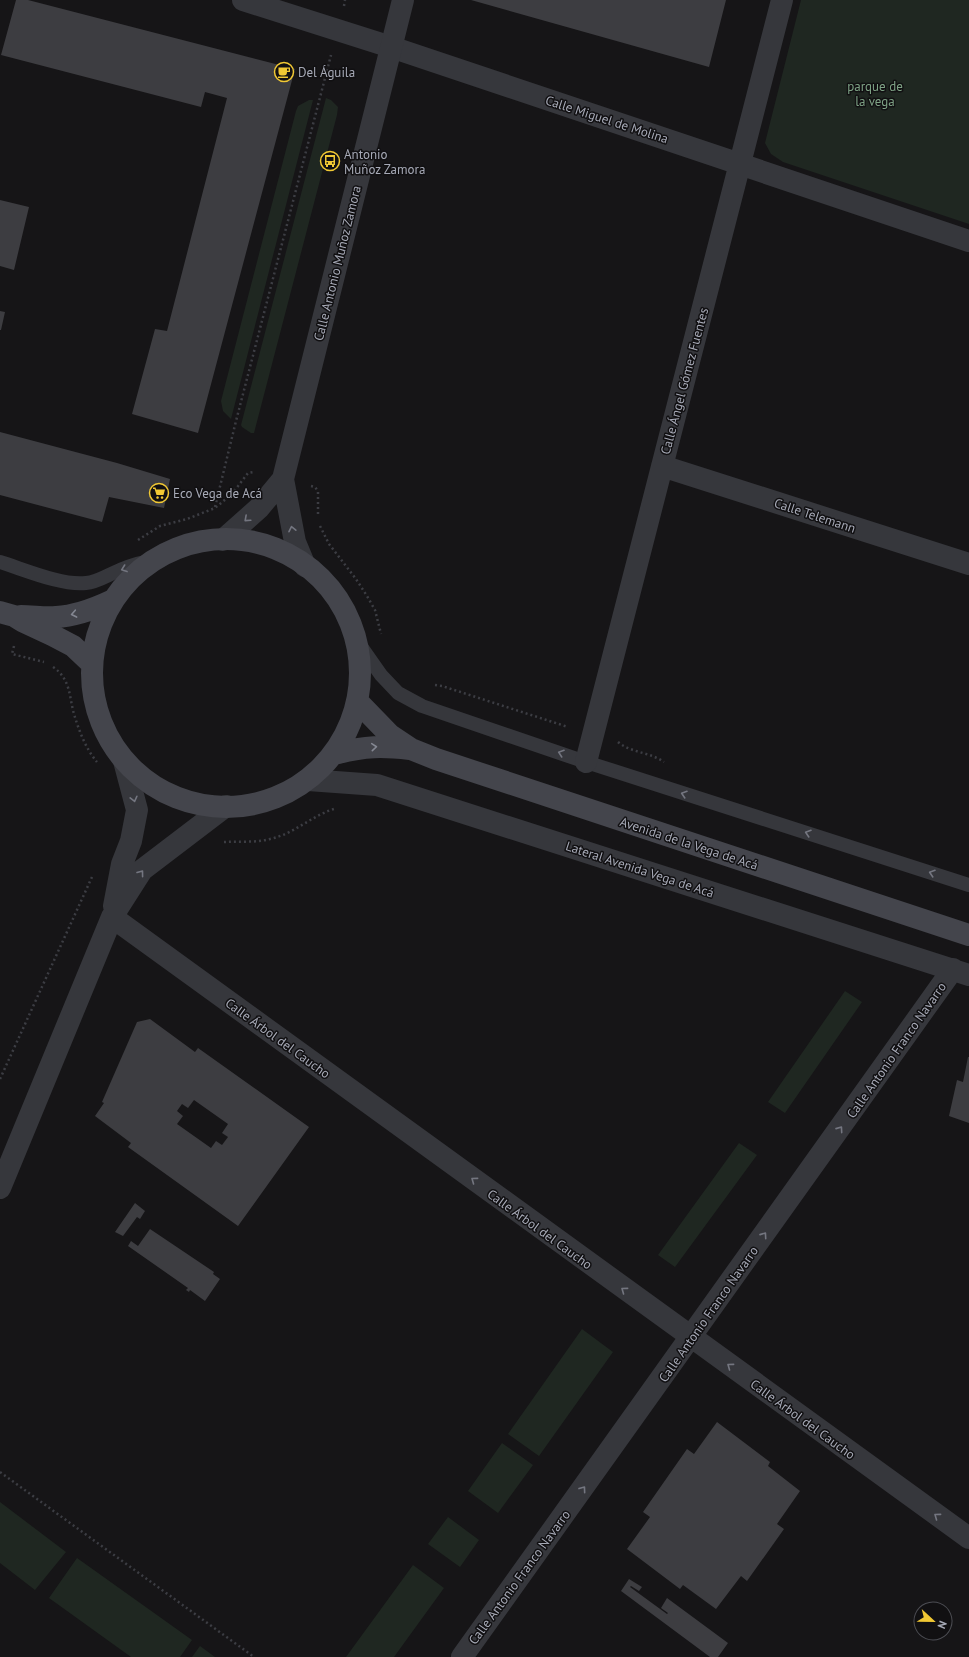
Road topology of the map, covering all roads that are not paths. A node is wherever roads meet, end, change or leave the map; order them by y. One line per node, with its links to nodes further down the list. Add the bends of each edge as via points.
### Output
1 (243, 0): 4 (street, Calle Miguel de Molina)
2 (403, 0): 4 (street, Calle Antonio Muñoz Zamora)
3 (782, 0): 5 (street, Calle Ángel Gómez Fuentes)
4 (390, 47): 5 (street, Calle Miguel de Molina); 8 (street, Calle Antonio Muñoz Zamora)
5 (740, 164): 6 (street, Calle Miguel de Molina); 7 (street, Calle Ángel Gómez Fuentes)
6 (969, 241)
7 (662, 466): 12 (street, Calle Telemann); 22 (street, Calle Ángel Gómez Fuentes)
8 (283, 479): 9 (street, Calle Antonio Muñoz Zamora, one-way to 9, via 259,508); 13 (street, Calle Antonio Muñoz Zamora, one-way to 8, via 295,542)
9 (223, 540): 10 (main road, via 202,542); 13 (main road, via 252,541 288,555)
10 (162, 559): 11 (lane, one-way to 11, via 144,562 85,583 66,582); 14 (main road, via 126,584)
11 (0, 562)
12 (969, 564)
13 (305, 566): 16 (main road, via 325,580 336,593 347,610)
14 (111, 602): 15 (main road, one-way to 15, via 76,614 56,617); 17 (main road, via 93,634)
15 (7, 614): 17 (main road, via 73,646)
16 (355, 638): 18 (main road, via 360,680); 22 (lane, one-way to 16, via 422,706 398,693 381,675)
17 (91, 663): 21 (main road, via 99,715 109,742)
18 (357, 701): 19 (main road, Avenida de la Vega de Acá, via 390,735); 20 (main road, via 353,721)
19 (411, 749): 20 (main road, Avenida de la Vega de Acá, one-way to 19, via 378,746); 27 (main road, Avenida de la Vega de Acá, via 626,823)
20 (338, 753): 23 (main road)
21 (124, 761): 24 (main road, via 172,795 199,804); 26 (street, one-way to 26, via 137,810 131,841 122,864)
22 (586, 762): 25 (lane, one-way to 22)
23 (308, 780): 24 (main road, via 286,794 260,802); 28 (street, Lateral Avenida Vega de Acá, via 377,785)
24 (226, 806): 26 (street, one-way to 24, via 142,870)
25 (969, 885)
26 (112, 918): 29 (street); 30 (street, Calle Árbol del Caucho, one-way to 26)
27 (969, 935)
28 (961, 972): 30 (street, Calle Antonio Franco Navarro, one-way to 28)
29 (0, 1188)
30 (691, 1338): 31 (street, Calle Árbol del Caucho, one-way to 30); 32 (street, Calle Antonio Franco Navarro, one-way to 30)
31 (969, 1538)
32 (462, 1657)

